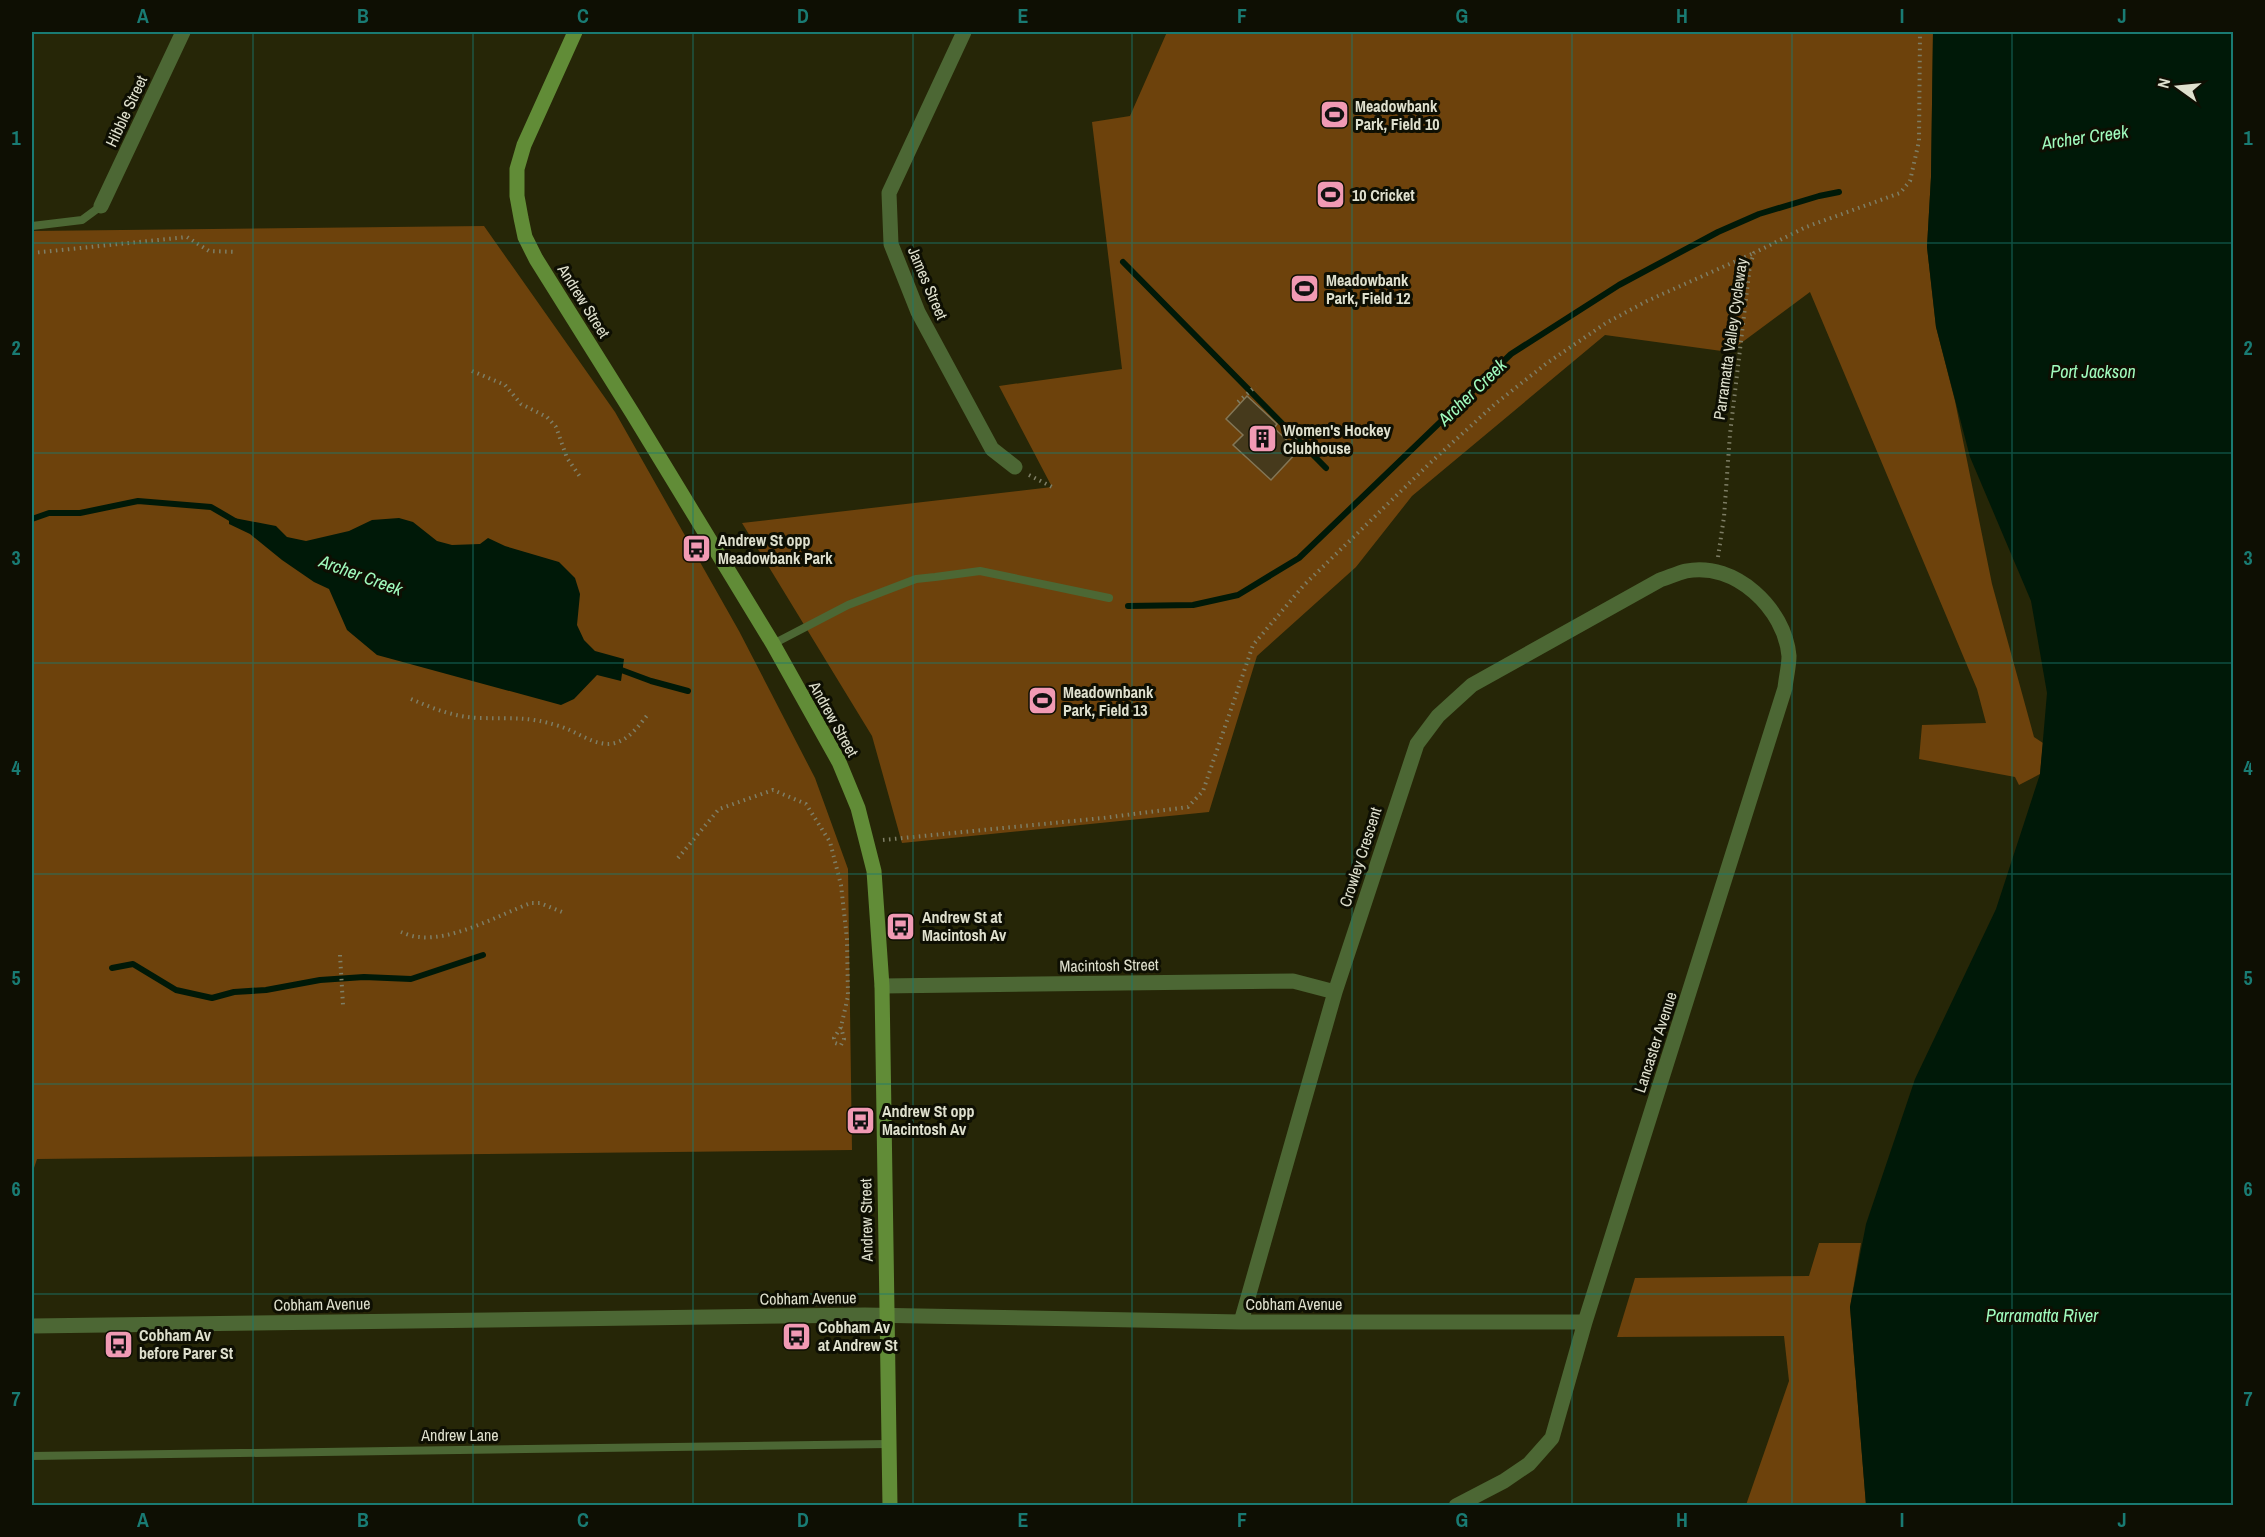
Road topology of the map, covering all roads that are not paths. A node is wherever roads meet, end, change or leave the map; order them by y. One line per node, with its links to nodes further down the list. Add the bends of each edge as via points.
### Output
1 (183, 32): 4 (street, Hibble Street)
2 (575, 32): 9 (main road, Andrew Street, via 524,144 517,169 517,196 525,237)
3 (964, 32): 6 (street, James Street, via 889,193 891,244 918,312 992,449)
4 (101, 206): 5 (lane, via 82,220)
5 (32, 226)
6 (1015, 467)
7 (1715, 572): 11 (street, Crowley Crescent, via 1688,571 1660,580 1472,685 1438,716 1417,744); 14 (street, Lancaster Avenue, via 1741,582 1765,601 1781,627 1789,656 1785,688)
8 (1109, 598): 9 (lane, via 980,571 916,579 848,605)
9 (772, 644): 10 (main road, Andrew Street, via 839,762 858,808 874,871)
10 (882, 986): 11 (street, Macintosh Street, via 1293,981); 12 (main road, Andrew Street)
11 (1335, 992): 13 (street, Crowley Crescent)
12 (886, 1316): 13 (street, Cobham Avenue); 15 (street, Cobham Avenue); 16 (main road, Andrew Street)
13 (1241, 1322): 14 (street, Cobham Avenue)
14 (1585, 1322): 19 (street, Lancaster Avenue, via 1551,1438 1528,1464)
15 (32, 1326)
16 (888, 1444): 17 (lane, Andrew Lane); 18 (main road, Andrew Street)
17 (32, 1456)
18 (890, 1506)
19 (1456, 1506)

